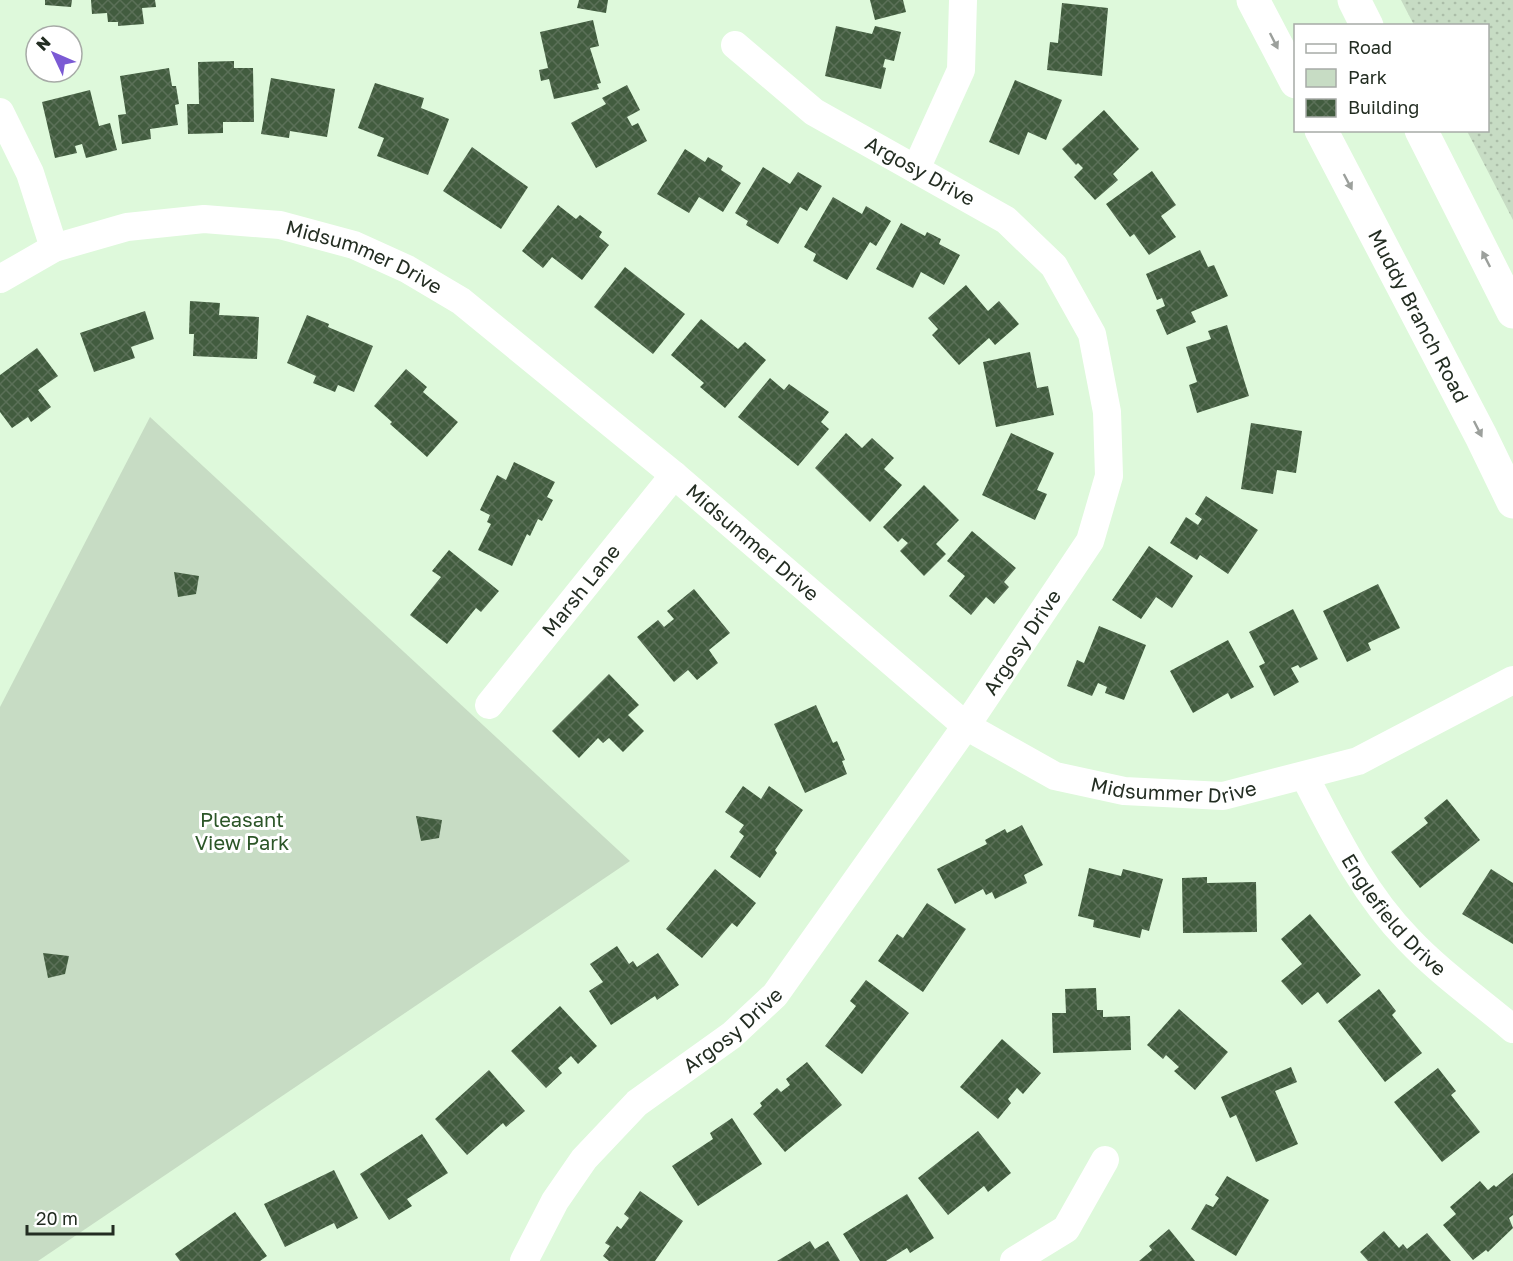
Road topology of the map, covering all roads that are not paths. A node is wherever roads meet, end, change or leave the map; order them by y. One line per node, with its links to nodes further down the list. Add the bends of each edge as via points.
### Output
1 (963, 0): 10 (street, via 961,70)
2 (1253, 0): 6 (main road, one-way to 6)
3 (1354, 0): 4 (main road)
4 (1366, 24)
5 (735, 45): 10 (street, Argosy Drive, via 814,112)
6 (1294, 78)
7 (0, 112): 11 (street, via 30,173)
8 (1322, 132): 15 (main road, Muddy Branch Road, one-way to 15)
9 (1422, 132): 13 (main road, one-way to 9)
10 (916, 168): 18 (street, Argosy Drive, via 1006,220 1054,266 1092,334 1107,412 1109,476 1090,541)
11 (54, 248): 12 (street, Midsummer Drive); 14 (street, Midsummer Drive, via 128,227 204,219 279,225 354,245 407,269 461,301)
12 (0, 279)
13 (1513, 312)
14 (674, 475): 17 (street, Marsh Lane); 18 (street, Midsummer Drive)
15 (1513, 502)
16 (1513, 680): 19 (street, Midsummer Drive, via 1358,761)
17 (489, 705)
18 (966, 726): 19 (street, Midsummer Drive, via 1055,776 1124,791 1223,796); 22 (street, Argosy Drive, via 775,995 732,1035 637,1103 584,1159 555,1201)
19 (1305, 777): 20 (street, Englefield Drive, via 1341,847 1408,940)
20 (1513, 1029)
21 (1105, 1160): 23 (street, via 1066,1229)
22 (524, 1261)
23 (1014, 1261)

